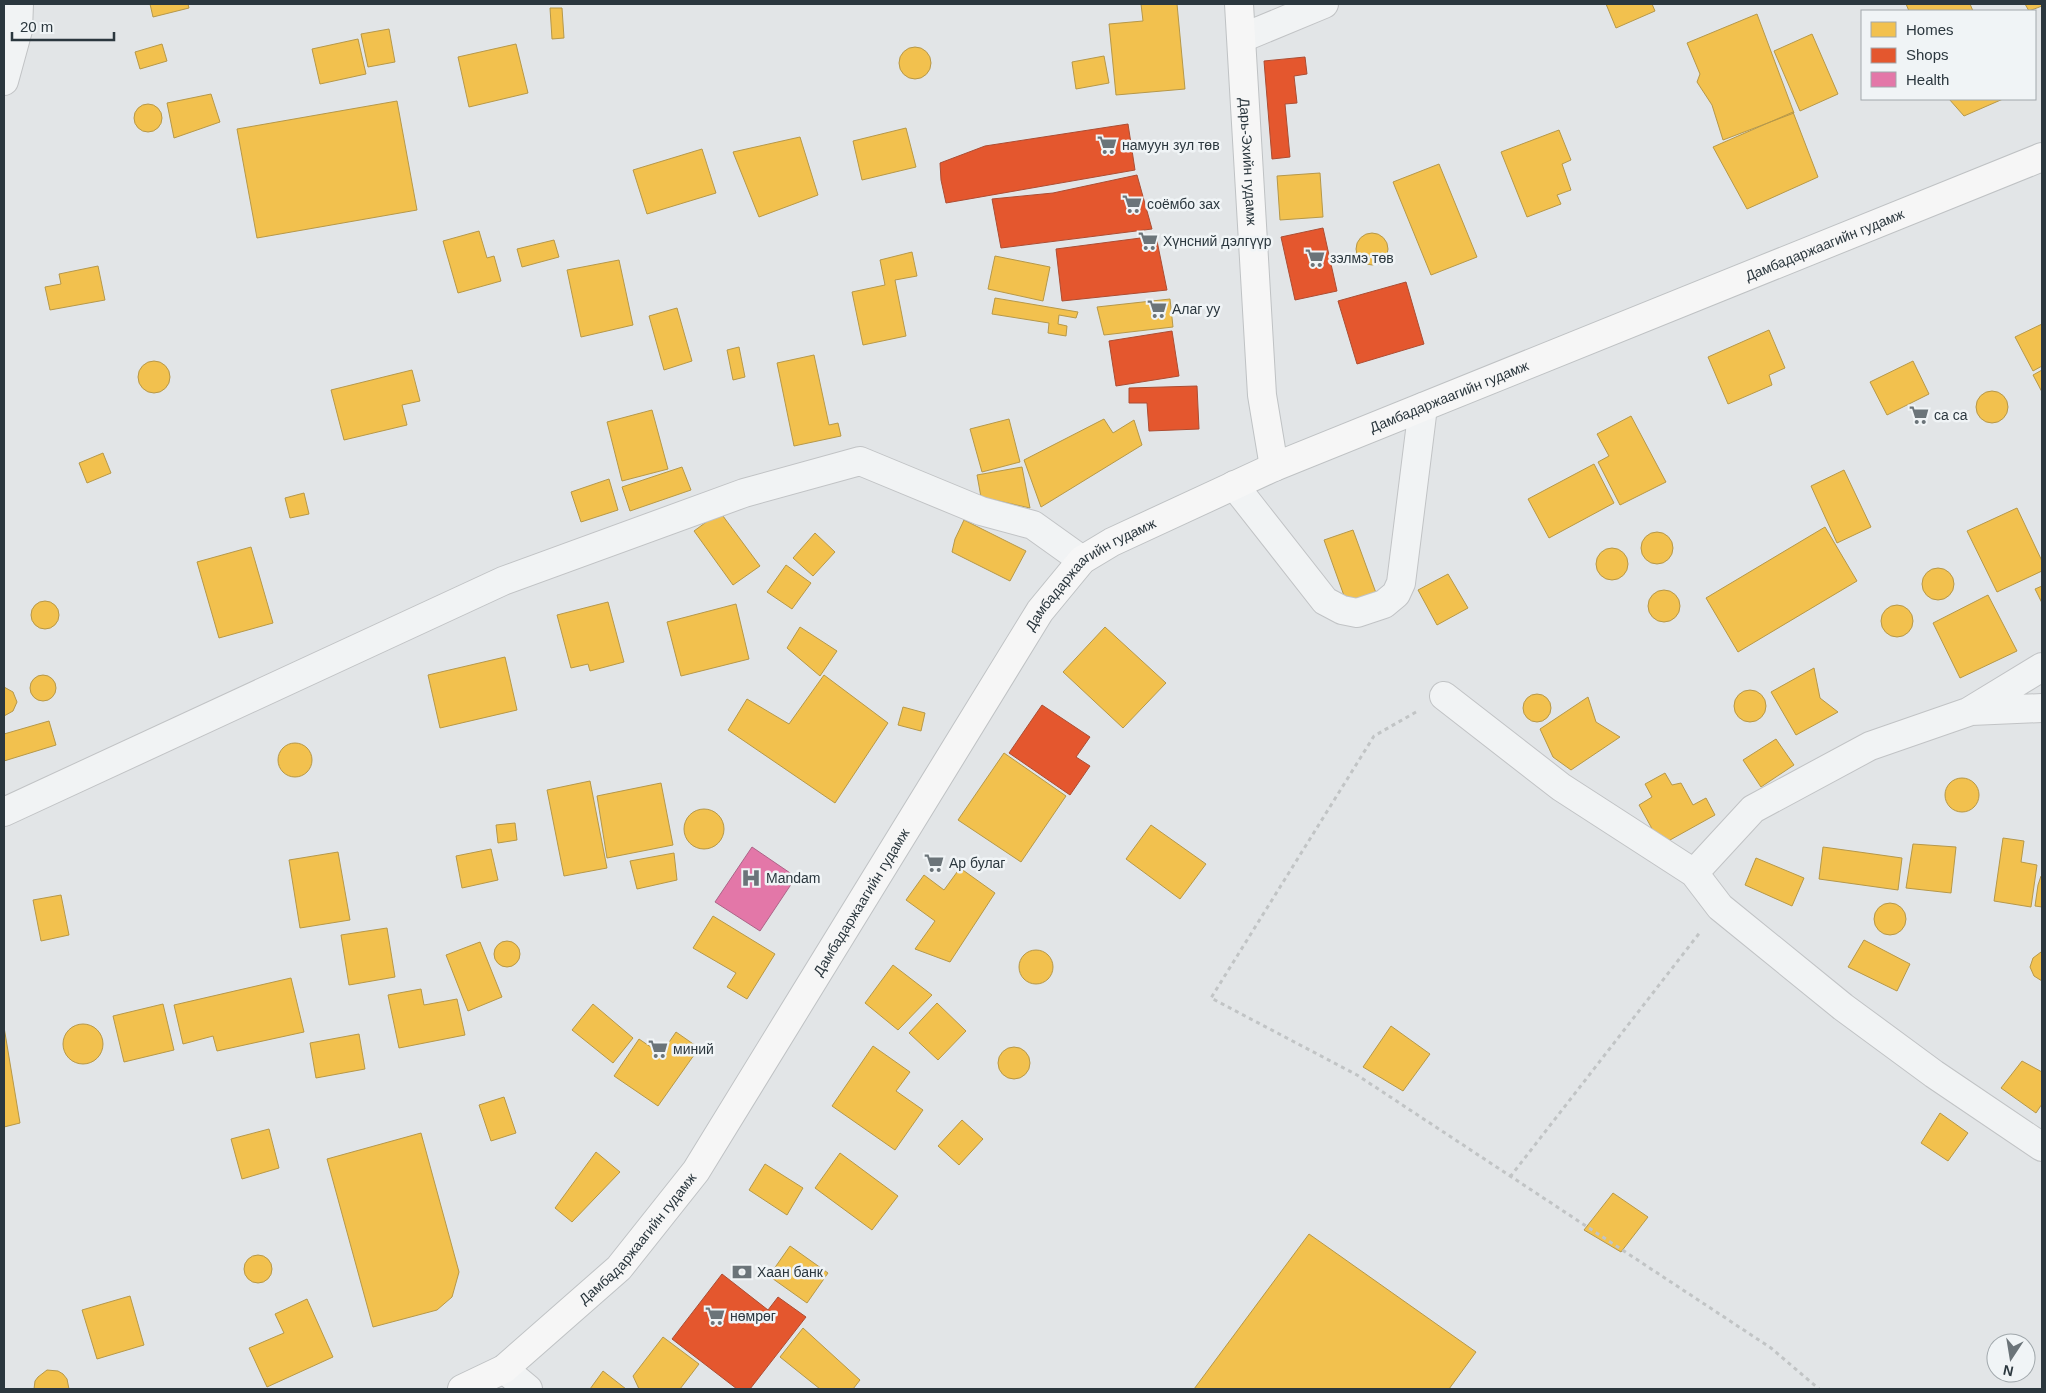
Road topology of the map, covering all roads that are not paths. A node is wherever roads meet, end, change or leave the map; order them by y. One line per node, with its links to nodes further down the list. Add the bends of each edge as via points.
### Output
1 (19, 4): 5 (street, via 18,30)
2 (1239, 4): 4 (main road, Дарь-Эхийн гудамж)
3 (1324, 4): 4 (street)
4 (1242, 38): 8 (main road, Дарь-Эхийн гудамж, via 1262,395)
5 (4, 81)
6 (2042, 157): 7 (main road, Дамбадаржаагийн гудамж)
7 (1423, 407): 8 (main road, Дамбадаржаагийн гудамж); 9 (street, via 1401,583 1396,594 1384,604 1357,613 1325,601)
8 (1274, 467): 9 (main road, Дамбадаржаагийн гудамж)
9 (1234, 486): 10 (main road, Дамбадаржаагийн гудамж, via 1112,542)
10 (1082, 560): 15 (street, via 1033,525 981,511 860,461 744,493 503,581); 18 (main road, Дамбадаржаагийн гудамж, via 1040,611 696,1171 619,1268)
11 (2042, 667): 14 (street)
12 (1444, 696): 16 (street, via 1561,788)
13 (2042, 708): 14 (street)
14 (1968, 712): 16 (street, via 1870,746 1753,809)
15 (4, 812)
16 (1694, 873): 17 (street, via 1720,907 1843,1007)
17 (2042, 1147)
18 (504, 1369): 19 (main road, Дамбадаржаагийн гудамж); 20 (street)
19 (462, 1389)
20 (528, 1389)

